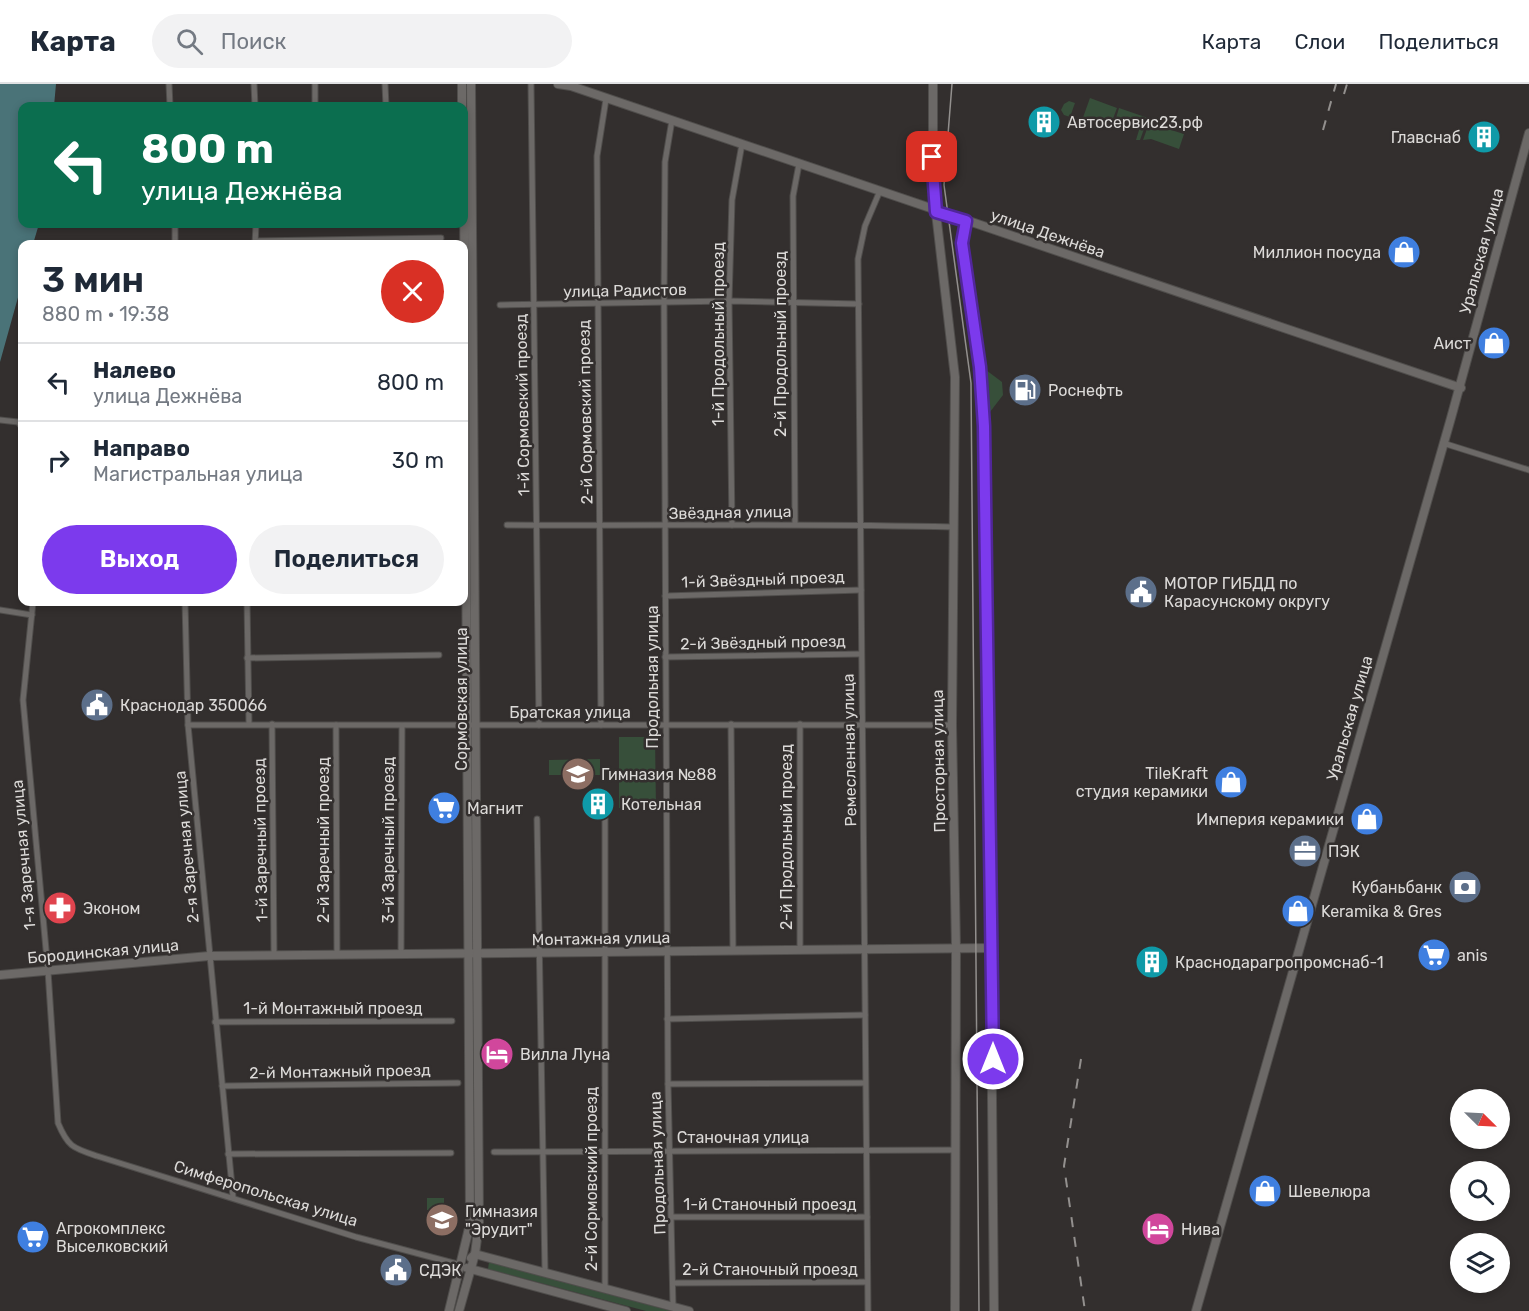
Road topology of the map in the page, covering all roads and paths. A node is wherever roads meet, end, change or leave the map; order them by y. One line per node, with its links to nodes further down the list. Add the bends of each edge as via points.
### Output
1 (169, 84): 12 (street)
2 (254, 84): 13 (street)
3 (315, 84): 14 (street)
4 (385, 84): 15 (street)
5 (462, 84): 16 (street)
6 (471, 84): 28 (street, Сормовская улица)
7 (531, 84): 35 (street, 1-й Сормовский проезд)
8 (558, 84): 10 (street, улица Дежнёва)
9 (933, 84): 24 (street, Просторная улица)
10 (569, 85): 11 (street, улица Дежнёва)
11 (606, 99): 17 (street, улица Дежнёва); 31 (street, 2-й Сормовский проезд, via 597,156)
12 (170, 102)
13 (255, 102)
14 (315, 102)
15 (386, 102)
16 (462, 102)
17 (672, 120): 20 (street, улица Дежнёва); 30 (street, Продольная улица, via 665,162)
18 (1529, 133): 22 (street, Уральская улица)
19 (1529, 138): 22 (street, Уральская улица)
20 (742, 144): 21 (street, улица Дежнёва); 29 (street, 1-й Продольный проезд, via 732,200)
21 (799, 164): 23 (street, улица Дежнёва); 32 (street, 2-й Продольный проезд, via 793,196)
22 (1515, 184): 36 (street, Уральская улица)
23 (879, 193): 24 (street, улица Дежнёва); 33 (street, Ремесленная улица, via 861,241)
24 (936, 212): 25 (street, улица Дежнёва); 47 (street, Просторная улица, via 955,377)
25 (966, 221): 36 (street, улица Дежнёва); 76 (street, via 962,243 980,367 986,459)
26 (441, 238): 27 (street)
27 (367, 240)
28 (468, 250)
29 (729, 301): 30 (street, улица Радистов); 32 (street, улица Радистов); 45 (street, 1-й Продольный проезд)
30 (664, 302): 31 (street, улица Радистов); 49 (street, Продольная улица)
31 (597, 304): 35 (street, улица Радистов); 48 (street, 2-й Сормовский проезд)
32 (793, 304): 33 (street, улица Радистов); 42 (street, 2-й Продольный проезд)
33 (859, 304): 46 (street, Ремесленная улица)
34 (500, 305): 35 (street, улица Радистов)
35 (535, 306): 44 (street, 1-й Сормовский проезд)
36 (1460, 388): 40 (street, Уральская улица)
37 (468, 390): 68 (street, Сормовская улица)
38 (0, 420): 39 (street)
39 (18, 422)
40 (1444, 443): 41 (street); 126 (street, Уральская улица)
41 (1529, 470)
42 (795, 524): 45 (street, Звёздная улица); 46 (street, Звёздная улица)
43 (507, 525): 44 (street, Звёздная улица)
44 (537, 525): 48 (street, Звёздная улица); 69 (street, 1-й Сормовский проезд)
45 (732, 525): 49 (street, Звёздная улица)
46 (862, 525): 47 (street, Звёздная улица); 50 (street, Ремесленная улица)
47 (953, 526): 72 (street, Просторная улица)
48 (600, 527): 49 (street, Звёздная улица); 70 (street, 2-й Сормовский проезд)
49 (664, 527): 51 (street, Продольная улица)
50 (861, 590): 51 (street, 1-й Звёздный проезд); 57 (street, Ремесленная улица)
51 (665, 596): 59 (street, Продольная улица)
52 (33, 606): 56 (street, 1-я Заречная улица)
53 (185, 606): 66 (street, 2-я Заречная улица)
54 (247, 606): 60 (street)
55 (0, 610): 56 (street)
56 (32, 615): 89 (street, 1-я Заречная улица, via 23,700)
57 (861, 654): 59 (street, 2-й Звёздный проезд); 65 (street, Ремесленная улица)
58 (439, 655): 60 (street)
59 (664, 657): 71 (street, Продольная улица)
60 (247, 658): 61 (street)
61 (249, 724): 62 (street, Братская улица); 66 (street, Братская улица)
62 (272, 724): 67 (street, Братская улица); 86 (street, 1-й Заречный проезд)
63 (731, 724): 64 (street, Братская улица); 71 (street, Братская улица); 80 (street)
64 (800, 724): 65 (street, Братская улица); 78 (street, 2-й Продольный проезд)
65 (862, 724): 72 (street, Братская улица); 79 (street, Ремесленная улица)
66 (188, 725): 88 (street, 2-я Заречная улица)
67 (336, 725): 73 (street, Братская улица); 87 (street, 2-й Заречный проезд)
68 (472, 725): 69 (street, Братская улица); 73 (street, Братская улица); 85 (street, Сормовская улица)
69 (539, 725): 70 (street, Братская улица)
70 (601, 725): 71 (street, Братская улица)
71 (665, 725): 81 (street, Продольная улица)
72 (952, 725): 77 (street, Просторная улица)
73 (402, 726): 84 (street, 3-й Заречный проезд)
74 (605, 818): 83 (street, 2-й Сормовский проезд)
75 (537, 819): 82 (street)
76 (992, 948): 77 (street, Монтажная улица); 125 (street)
77 (956, 949): 79 (street, Монтажная улица); 101 (street, Просторная улица)
78 (800, 950): 79 (street, Монтажная улица); 80 (street, Монтажная улица)
79 (865, 950): 91 (street, Ремесленная улица)
80 (733, 951): 81 (street, Монтажная улица)
81 (667, 952): 83 (street, Монтажная улица); 92 (street, Продольная улица)
82 (538, 953): 83 (street, Монтажная улица); 85 (street, Монтажная улица); 107 (street)
83 (604, 953): 105 (street, 2-й Сормовский проезд)
84 (401, 954): 85 (street, Монтажная улица); 87 (street, Монтажная улица)
85 (474, 954): 111 (street, Сормовская улица, via 479,1223); 112 (street, Сормовская улица, via 470,1224)
86 (274, 955): 87 (street, Монтажная улица); 88 (street, Монтажная улица)
87 (337, 955)
88 (209, 956): 89 (street, Бородинская улица); 94 (street, 2-я Заречная улица)
89 (48, 971): 90 (street, Бородинская улица); 99 (street, 1-я Заречная улица, via 58,1124)
90 (0, 975)
91 (865, 1015): 92 (street); 96 (street, Ремесленная улица)
92 (667, 1019): 97 (street, Продольная улица)
93 (452, 1021): 94 (street, 1-й Монтажный проезд)
94 (215, 1022): 98 (street, 2-я Заречная улица)
95 (458, 1083): 98 (street, 2-й Монтажный проезд)
96 (865, 1083): 97 (street); 100 (street, Ремесленная улица)
97 (668, 1084): 102 (street, Продольная улица)
98 (222, 1086): 106 (street, 2-я Заречная улица)
99 (65, 1140): 108 (street, Симферопольская улица, via 73,1148)
100 (867, 1150): 101 (street, Станочная улица); 102 (street, Станочная улица); 110 (street, Ремесленная улица)
101 (955, 1150): 124 (street, Просторная улица)
102 (670, 1151): 105 (street, Станочная улица); 109 (street, Продольная улица)
103 (494, 1152): 107 (street, Станочная улица)
104 (451, 1153): 106 (street)
105 (606, 1153): 107 (street, Станочная улица); 117 (street, 2-й Сормовский проезд)
106 (228, 1154): 108 (street, 2-я Заречная улица)
107 (541, 1154): 114 (street)
108 (233, 1197): 112 (street, Симферопольская улица, via 356,1237)
109 (673, 1217): 110 (street, 1-й Станочный проезд); 116 (street, Продольная улица)
110 (867, 1217): 115 (street, Ремесленная улица)
111 (475, 1254): 112 (street); 113 (street, Сормовская улица); 114 (street)
112 (462, 1265): 113 (street, Симферопольская улица); 119 (street, Сормовская улица)
113 (471, 1270): 120 (street, Сормовская улица); 121 (street, Симферопольская улица)
114 (545, 1272): 117 (street)
115 (867, 1282): 116 (street, 2-й Станочный проезд); 123 (street, Ремесленная улица)
116 (673, 1283): 118 (street, Продольная улица)
117 (605, 1288): 118 (street)
118 (673, 1306): 122 (street)
119 (449, 1311)
120 (459, 1311)
121 (626, 1311)
122 (689, 1311)
123 (868, 1311)
124 (955, 1311)
125 (994, 1311)
126 (1198, 1311)

